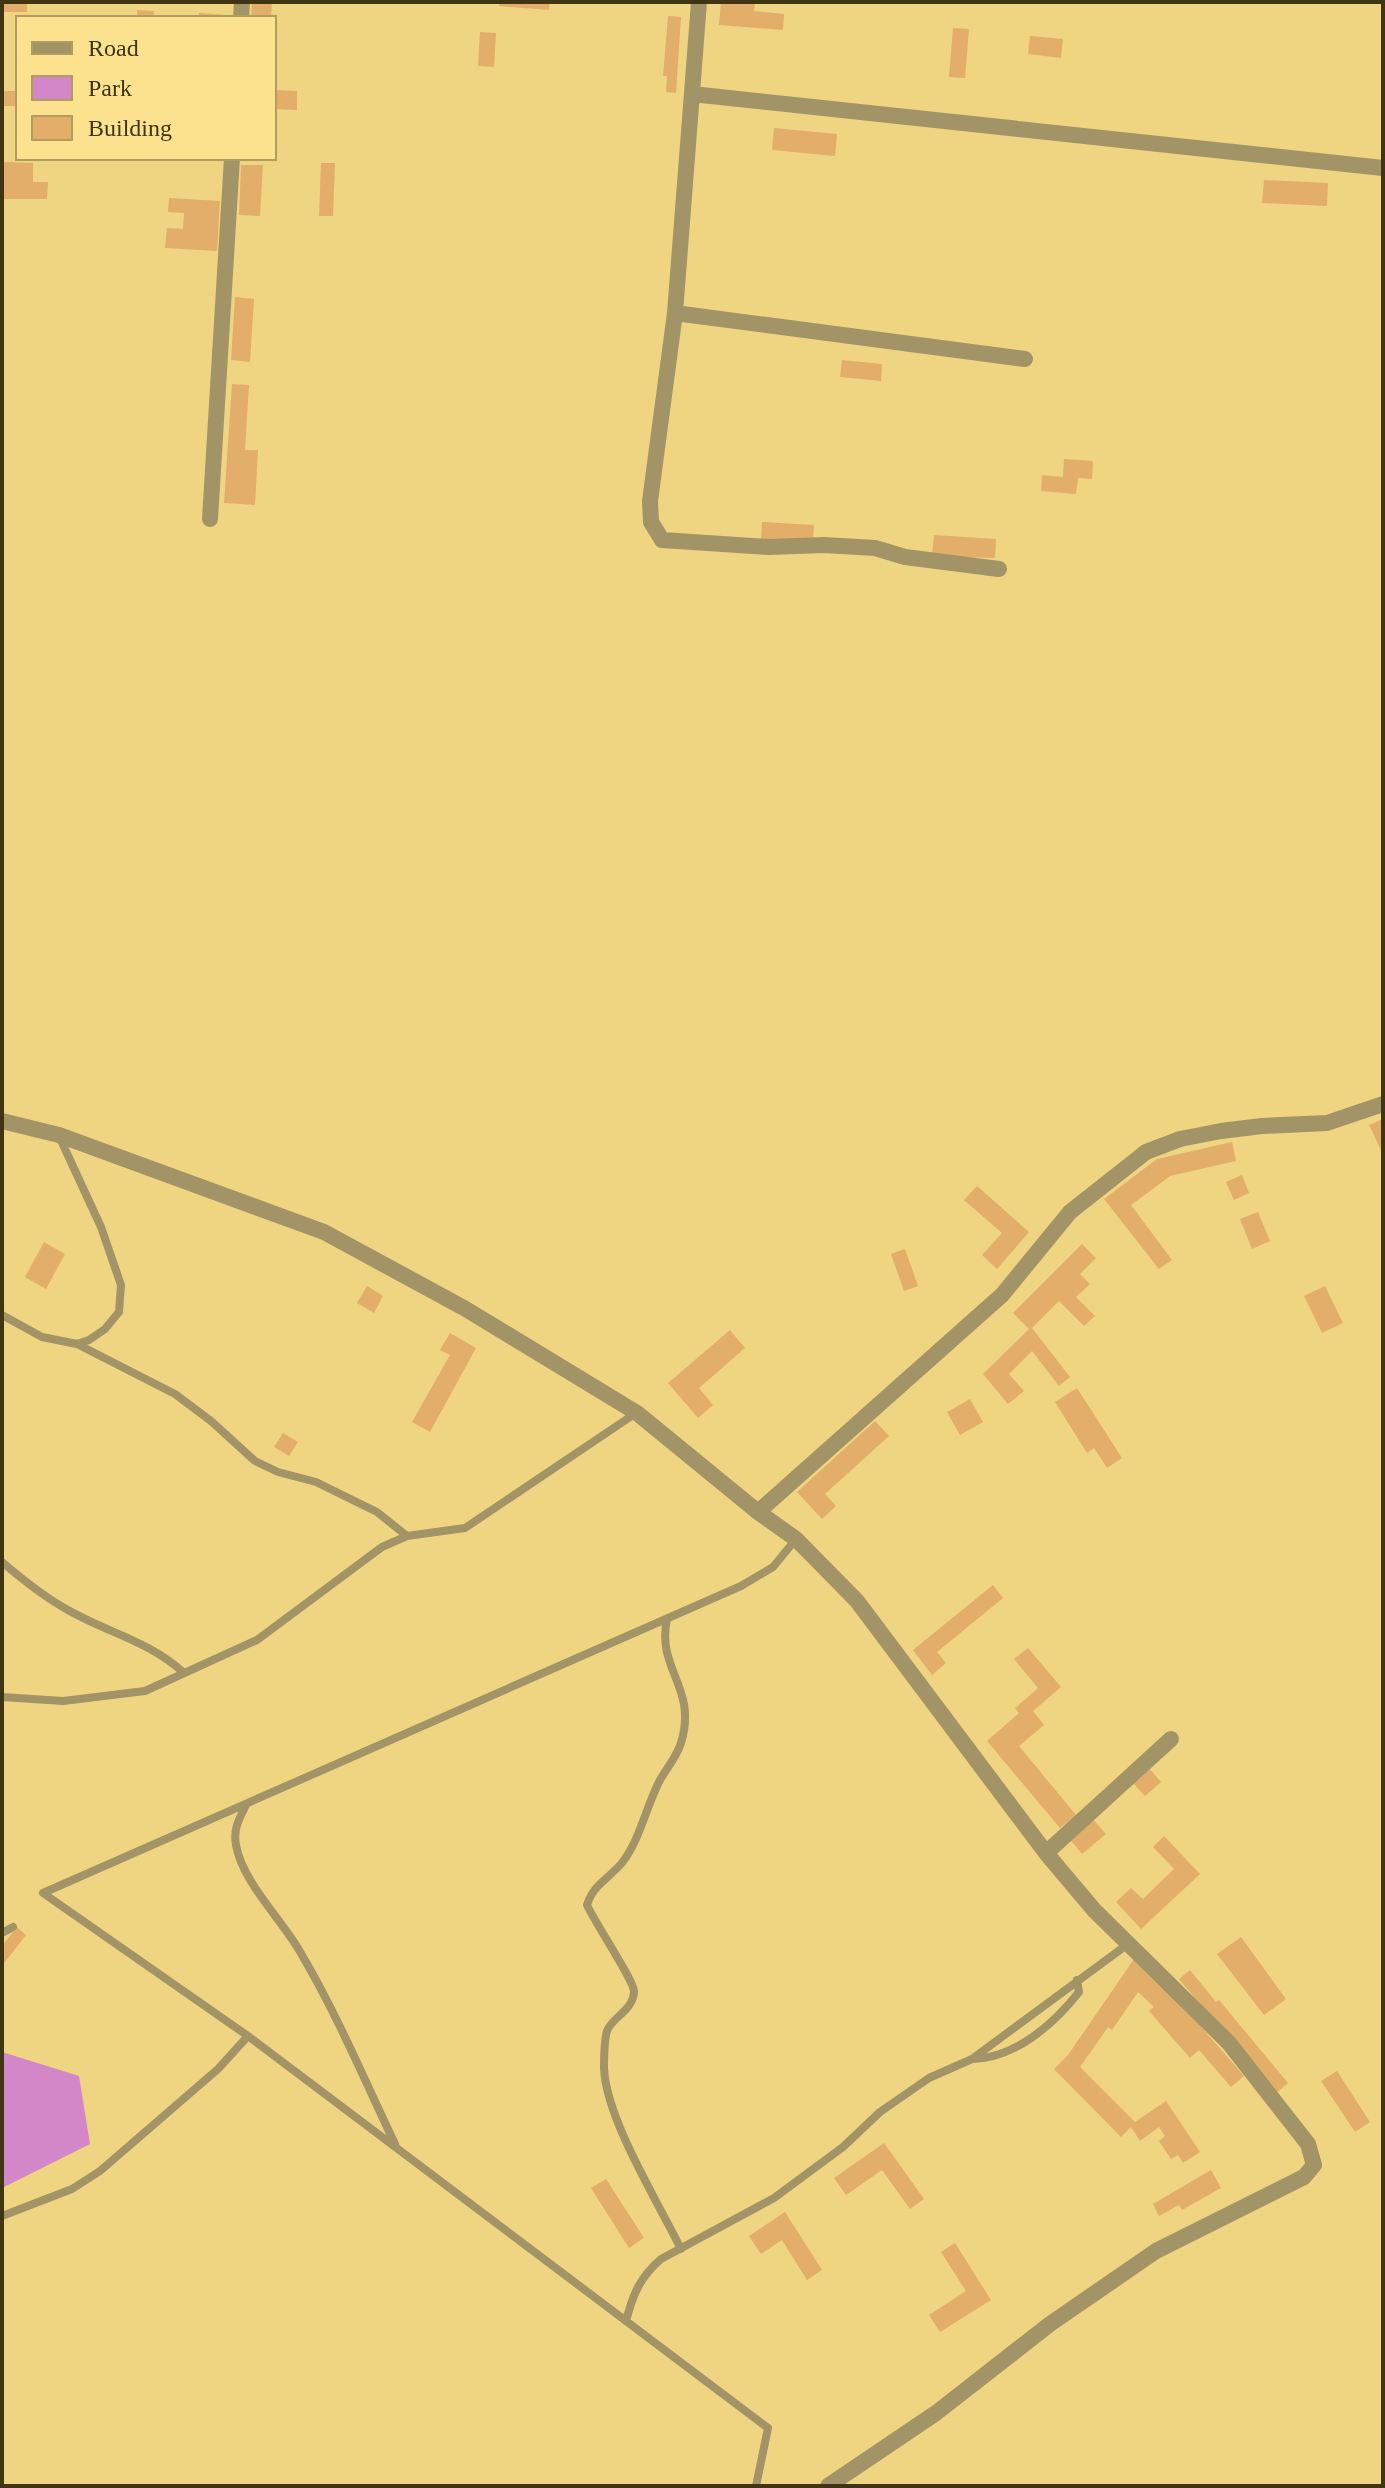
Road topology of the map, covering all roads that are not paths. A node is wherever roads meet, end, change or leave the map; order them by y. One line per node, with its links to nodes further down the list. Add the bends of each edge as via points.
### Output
1 (699, 2): 2 (street)
2 (692, 94): 4 (street); 5 (street)
3 (232, 160): 7 (street)
4 (1383, 168)
5 (675, 313): 6 (street); 8 (street, via 650,501 651,522 662,540 875,548)
6 (1025, 359)
7 (210, 519)
8 (999, 569)
9 (1383, 1104): 15 (street, via 1327,1123 1221,1131 1146,1152 1070,1212 1002,1295)
10 (2, 1121): 11 (street)
11 (59, 1135): 13 (lane, via 121,1285 119,1312 105,1329); 14 (street, via 324,1232 464,1308)
12 (2, 1315): 13 (lane, via 42,1337)
13 (77, 1344): 16 (lane, via 175,1394 255,1461 316,1482 377,1512)
14 (637, 1413): 15 (street); 16 (lane, via 465,1528)
15 (758, 1512): 17 (street)
16 (407, 1536): 20 (lane, via 382,1547 257,1640)
17 (796, 1539): 19 (lane, via 773,1567); 24 (street, via 857,1601)
18 (2, 1562): 20 (lane, via 69,1611 163,1655)
19 (667, 1619): 23 (lane); 33 (lane, via 664,1646 685,1697 687,1719 680,1746 622,1863 591,1891 587,1905 634,1990 631,2004 607,2030 604,2070 611,2100)
20 (184, 1673): 21 (lane, via 145,1691 63,1701)
21 (2, 1697)
22 (1171, 1739): 24 (street)
23 (247, 1804): 29 (lane, via 43,1893); 31 (lane, via 235,1827 244,1868 318,1984)
24 (1046, 1853): 27 (street)
25 (13, 1927): 26 (lane)
26 (2, 1933)
27 (1128, 1944): 28 (lane); 36 (street, via 1229,2043 1308,2144 1314,2165 1304,2177 1156,2251)
28 (1077, 1980): 30 (lane); 30 (lane, via 1079,1992 1049,2023 1010,2051)
29 (248, 2036): 31 (lane); 32 (lane, via 218,2069 100,2171 72,2189)
30 (972, 2059): 33 (lane, via 929,2078 880,2112 774,2198)
31 (397, 2148): 34 (lane)
32 (2, 2216)
33 (681, 2249): 34 (lane, via 649,2270 634,2291)
34 (626, 2321): 35 (lane, via 768,2428)
35 (756, 2486)
36 (828, 2486)

